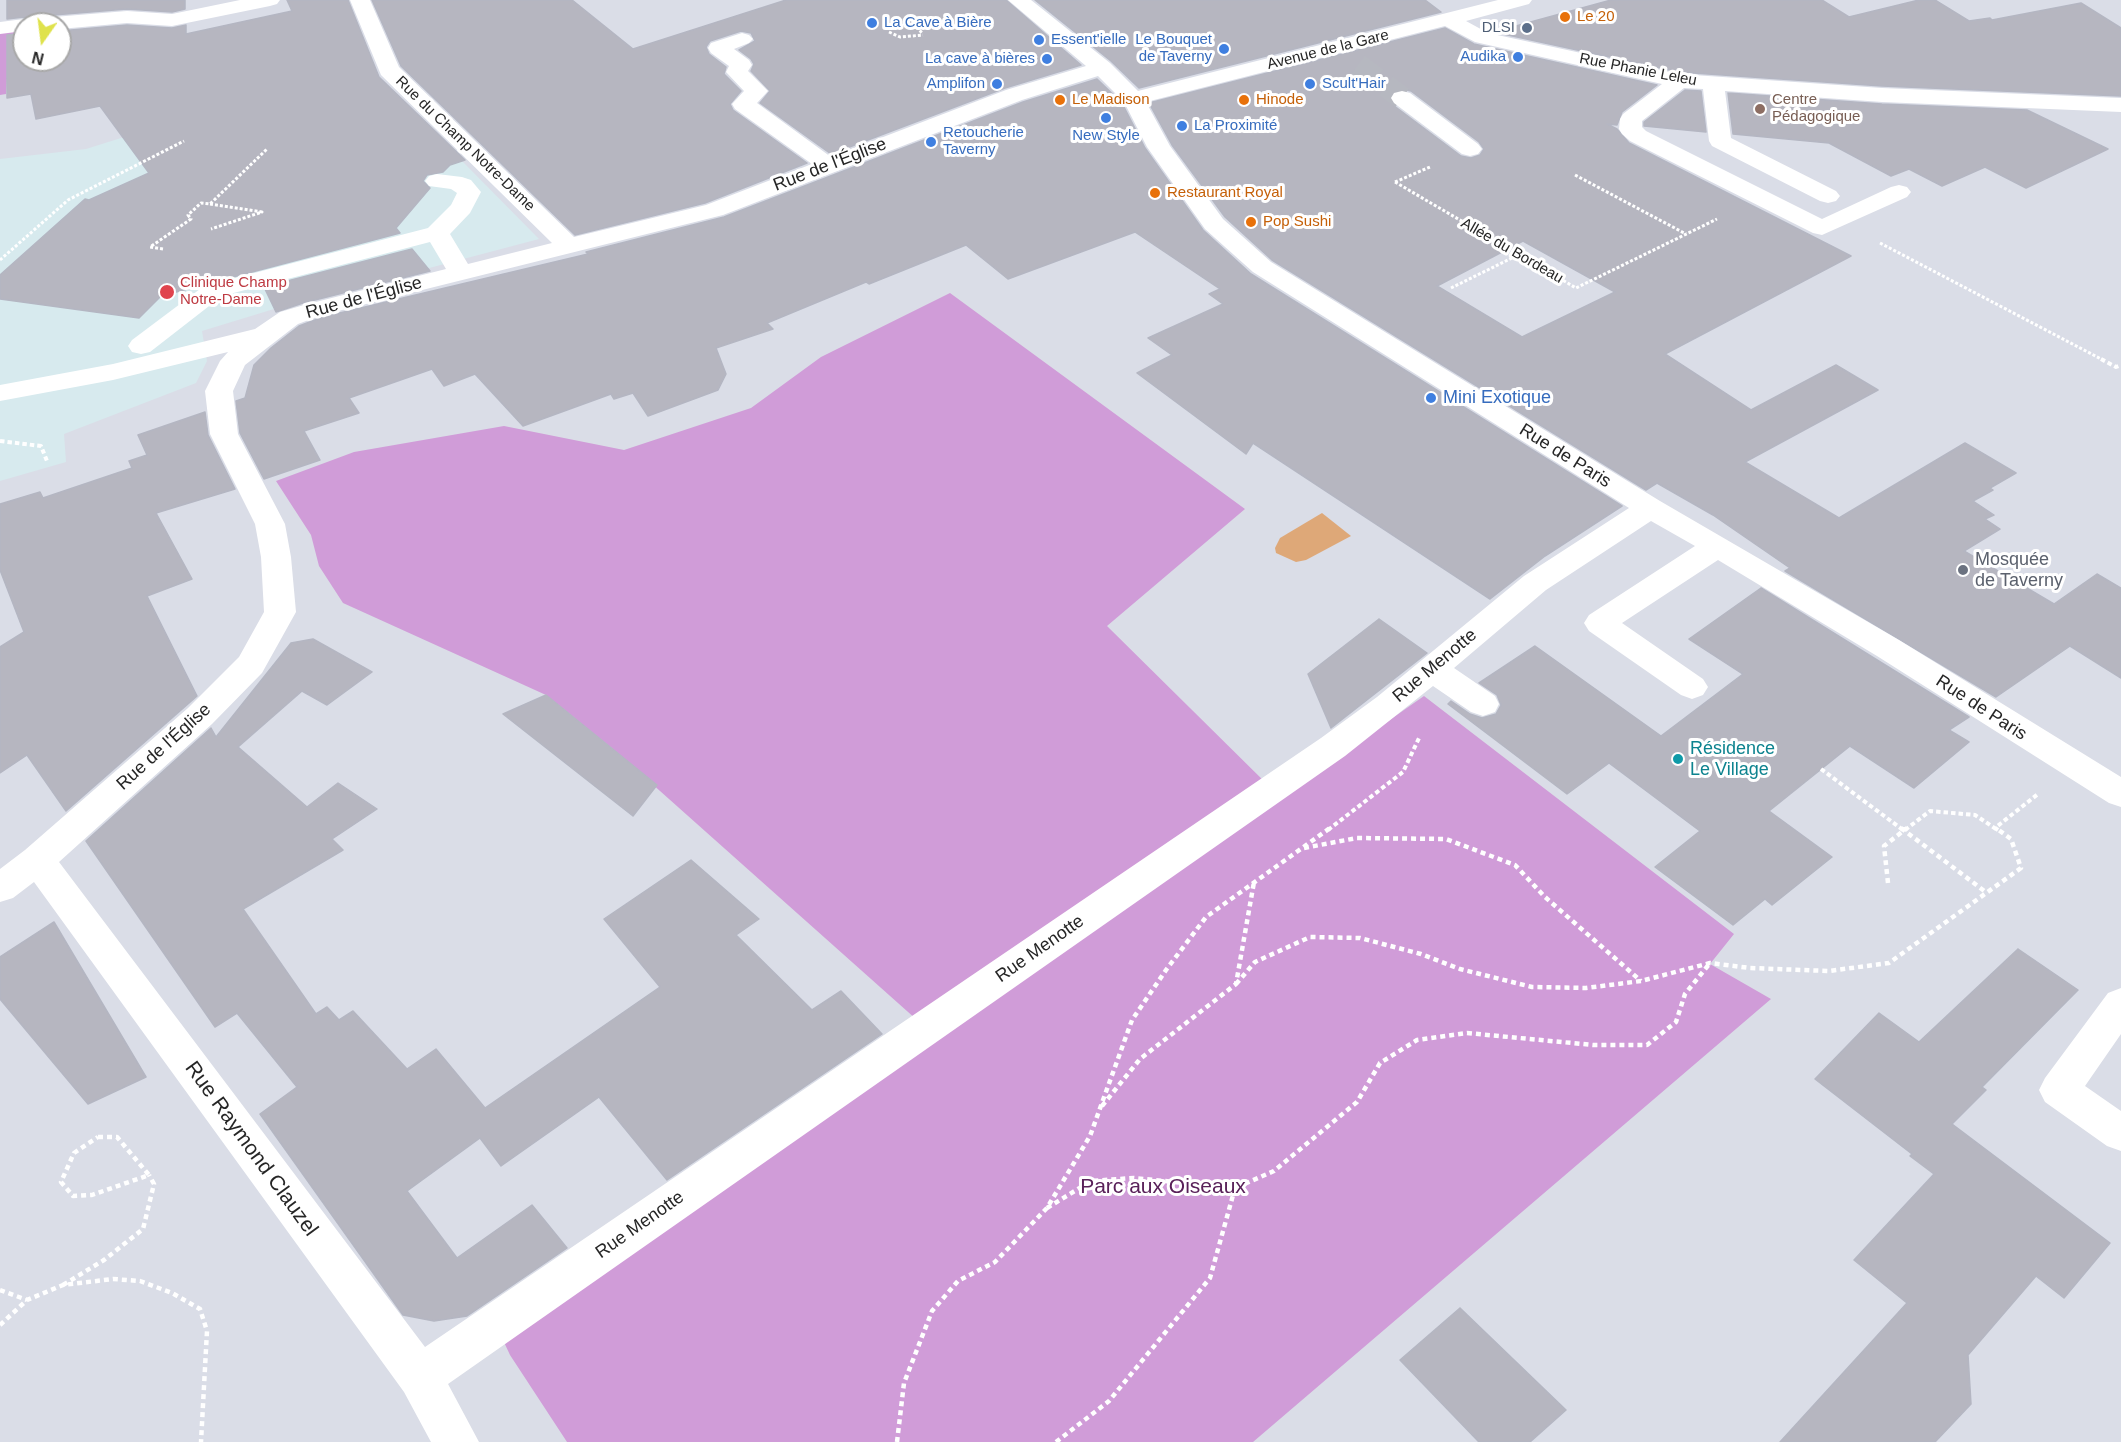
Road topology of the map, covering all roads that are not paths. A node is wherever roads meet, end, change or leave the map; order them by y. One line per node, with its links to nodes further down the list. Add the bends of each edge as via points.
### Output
1 (110, 0): 8 (street)
2 (134, 0): 9 (street)
3 (270, 0): 9 (street, via 172,20)
4 (360, 0): 26 (street, Rue du Champ Notre-Dame, via 389,70)
5 (1018, 0): 14 (street, Rue de Paris)
6 (1522, 0): 7 (street, Avenue de la Gare, via 1473,12)
7 (1451, 10): 12 (street, Avenue de la Gare); 15 (street, Rue Phanie Leleu, via 1471,33 1482,38)
8 (72, 16)
9 (153, 17): 10 (street)
10 (72, 22)
11 (742, 39): 21 (street, via 719,48 741,65 737,72 758,90 743,104)
12 (1336, 48): 13 (street); 18 (street, Avenue de la Gare)
13 (1358, 65)
14 (1102, 68): 18 (street, Rue de Paris); 21 (street, Rue de l'Église, via 1014,94)
15 (1679, 81): 16 (street, Rue Phanie Leleu); 23 (street, via 1631,119 1630,129 1638,136 1822,228)
16 (1713, 83): 19 (street, Rue Phanie Leleu); 24 (street, via 1720,141)
17 (1402, 98): 20 (street)
18 (1133, 99): 31 (street, Rue de Paris, via 1159,147 1214,224 1262,267)
19 (2121, 105)
20 (1470, 149)
21 (830, 166): 26 (street, Rue de l'Église, via 714,210)
22 (437, 181): 25 (street, via 463,185 469,192 460,208)
23 (1899, 192)
24 (1828, 196)
25 (436, 233): 27 (street); 29 (street, via 213,291)
26 (569, 246): 27 (street, Rue de l'Église)
27 (461, 273): 28 (street, Rue de l'Église, via 313,310 289,318)
28 (264, 335): 30 (street, via 113,372); 37 (street, Rue de l'Église, via 233,361 219,391 225,434 270,524 280,612 251,665 200,716)
29 (141, 346)
30 (0, 393)
31 (1650, 508): 32 (street, Rue de Paris); 33 (street, Rue Menotte, via 1535,583)
32 (1718, 546): 34 (street, via 1600,623); 36 (street, Rue de Paris)
33 (1431, 669): 35 (street); 41 (street, Rue Menotte, via 1333,747)
34 (1692, 687)
35 (1483, 704)
36 (2121, 794)
37 (38, 860): 38 (street, Rue de l'Église); 41 (street, Rue Raymond Clauzel)
38 (0, 888)
39 (2121, 1004): 40 (street, via 2060,1090)
40 (2121, 1133)
41 (420, 1377): 42 (street, Rue Raymond Clauzel)
42 (456, 1442)

